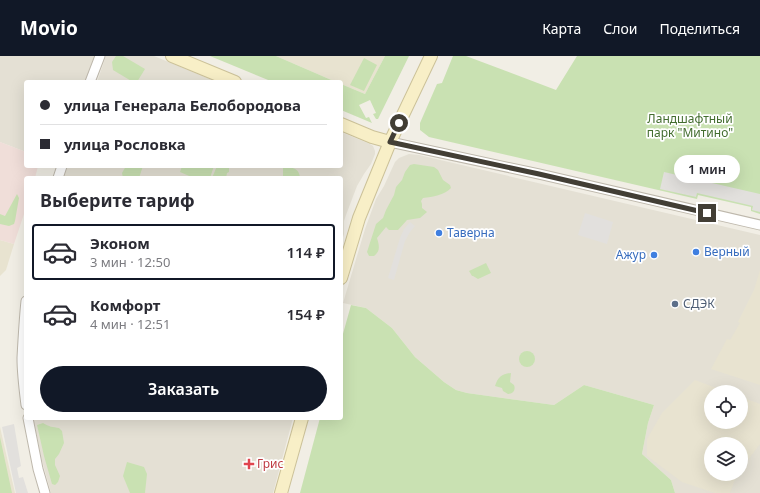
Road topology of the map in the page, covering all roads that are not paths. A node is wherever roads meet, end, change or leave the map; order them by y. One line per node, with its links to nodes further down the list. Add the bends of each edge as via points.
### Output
1 (100, 56): 4 (street)
2 (172, 56): 5 (main road)
3 (431, 56): 7 (main road)
4 (91, 80)
5 (230, 80)
6 (343, 125): 7 (main road)
7 (390, 142): 8 (street); 9 (main road, via 359,218)
8 (760, 225)
9 (343, 271)
10 (24, 329): 11 (street)
11 (24, 386)
12 (28, 420): 14 (street)
13 (301, 420): 15 (main road)
14 (45, 493)
15 (281, 493)

